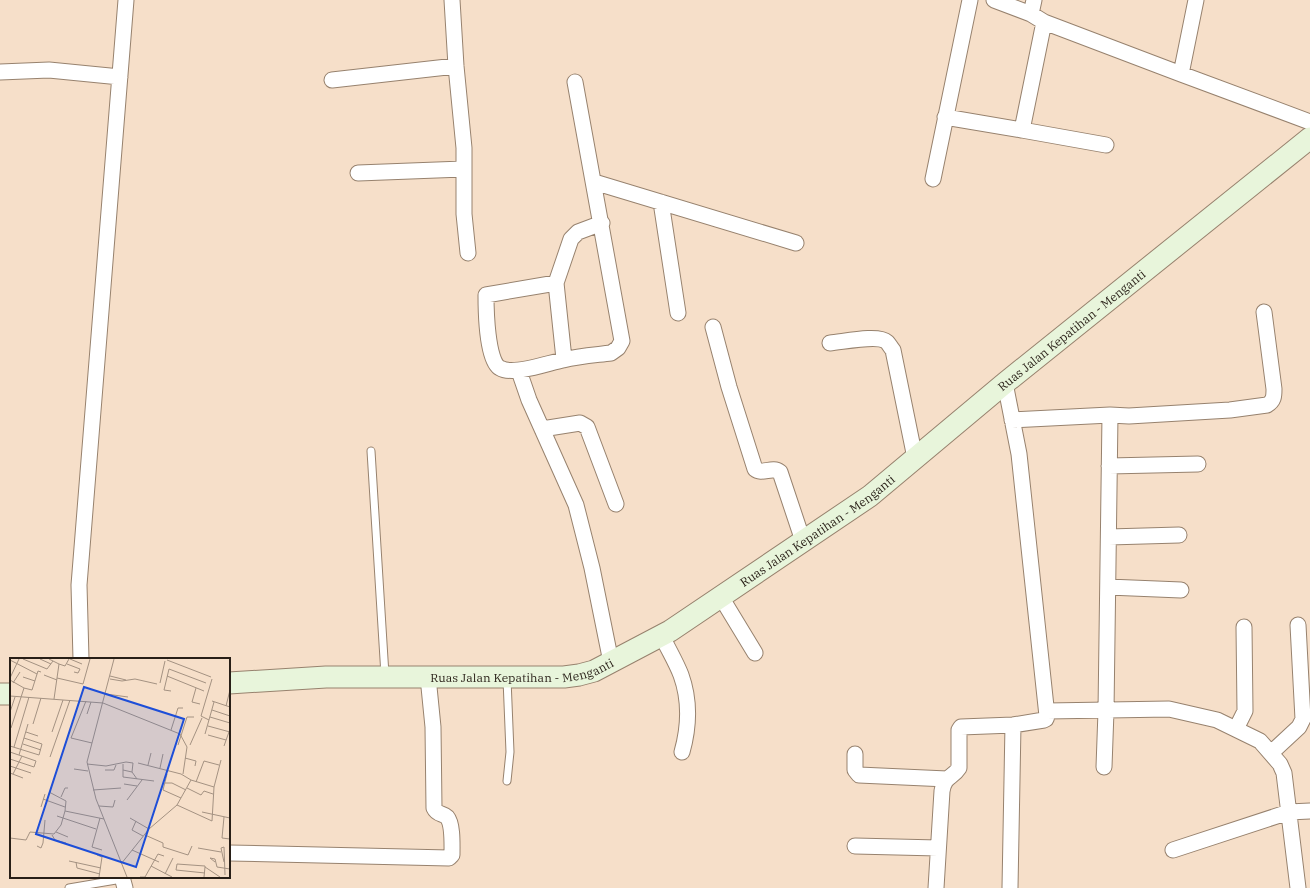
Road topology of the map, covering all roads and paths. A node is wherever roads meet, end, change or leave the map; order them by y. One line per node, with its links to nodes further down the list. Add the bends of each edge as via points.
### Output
1 (126, 0): 11 (street)
2 (452, 0): 8 (street)
3 (970, 0): 14 (street)
4 (994, 0): 6 (street)
5 (1196, 0): 10 (street)
6 (1032, 7): 7 (street)
7 (1044, 22): 10 (street); 16 (street)
8 (456, 66): 12 (street); 19 (street)
9 (0, 72): 11 (street, via 49,70)
10 (1181, 74): 15 (street)
11 (120, 77): 53 (street, via 79,585)
12 (332, 80)
13 (575, 82): 22 (street)
14 (945, 117): 16 (street); 21 (street)
15 (1310, 122)
16 (1022, 130): 18 (street)
17 (1310, 138): 34 (main road, Ruas Jalan Kepatihan - Menganti)
18 (1106, 145)
19 (464, 169): 20 (street); 26 (street, via 464,214)
20 (358, 173)
21 (933, 179)
22 (594, 182): 23 (street); 24 (street)
23 (661, 202): 25 (street); 29 (street)
24 (602, 223): 27 (street, via 578,232 572,239); 32 (street, via 622,340 612,353)
25 (796, 243)
26 (468, 253)
27 (556, 283): 32 (street); 33 (street, via 486,295 491,353 500,368)
28 (1264, 312): 35 (street, via 1274,389 1271,403 1230,410)
29 (678, 313)
30 (713, 327): 45 (street, via 755,469 759,472 776,469 780,472)
31 (830, 343): 39 (street, via 880,339 887,342 893,350)
32 (564, 359): 33 (street)
33 (519, 371): 37 (street)
34 (1006, 383): 36 (street); 39 (main road, Ruas Jalan Kepatihan - Menganti)
35 (1110, 415): 36 (street); 41 (street)
36 (1012, 420): 59 (street, via 1019,454)
37 (542, 429): 42 (street, via 580,423 587,427); 54 (street, via 576,505)
38 (371, 451): 55 (lane)
39 (915, 458): 45 (main road, Ruas Jalan Kepatihan - Menganti, via 870,496)
40 (1198, 464): 41 (street)
41 (1109, 466): 44 (street)
42 (616, 504)
43 (1178, 536): 44 (street)
44 (1109, 537): 46 (street)
45 (803, 541): 48 (main road, Ruas Jalan Kepatihan - Menganti)
46 (1108, 587): 47 (street); 60 (street)
47 (1181, 590)
48 (721, 597): 51 (main road, Ruas Jalan Kepatihan - Menganti); 52 (street)
49 (1298, 625): 64 (street, via 1303,719 1299,727)
50 (1244, 627): 62 (street, via 1245,711)
51 (662, 636): 54 (main road, Ruas Jalan Kepatihan - Menganti); 63 (street, via 681,674 685,690 686,736)
52 (755, 653)
53 (81, 658)
54 (611, 662): 57 (main road, Ruas Jalan Kepatihan - Menganti, via 579,675)
55 (385, 677): 56 (main road, Ruas Jalan Kepatihan - Menganti); 58 (main road, Ruas Jalan Kepatihan - Menganti)
56 (428, 677): 57 (main road, Ruas Jalan Kepatihan - Menganti); 74 (street, via 433,727 434,808 438,814 448,818 452,832 451,857)
57 (507, 677): 68 (lane, via 510,752)
58 (230, 682)
59 (1047, 711): 60 (street); 61 (street, via 1044,720)
60 (1106, 711): 62 (street, via 1170,709 1217,720); 66 (street)
61 (1013, 725): 67 (street, via 962,727 958,734 959,768); 78 (street)
62 (1236, 729): 64 (street, via 1260,741)
63 (682, 752)
64 (1271, 753): 70 (street, via 1284,773)
65 (855, 754): 67 (street, via 855,770 859,775)
66 (1104, 767)
67 (947, 779): 72 (street, via 943,783)
68 (507, 781)
69 (1310, 811): 70 (street)
70 (1288, 812): 73 (street); 79 (street)
71 (855, 846): 72 (street)
72 (938, 848): 77 (street)
73 (1173, 850)
74 (230, 853)
75 (123, 881): 76 (lane)
76 (69, 888)
77 (936, 888)
78 (1010, 888)
79 (1298, 888)

